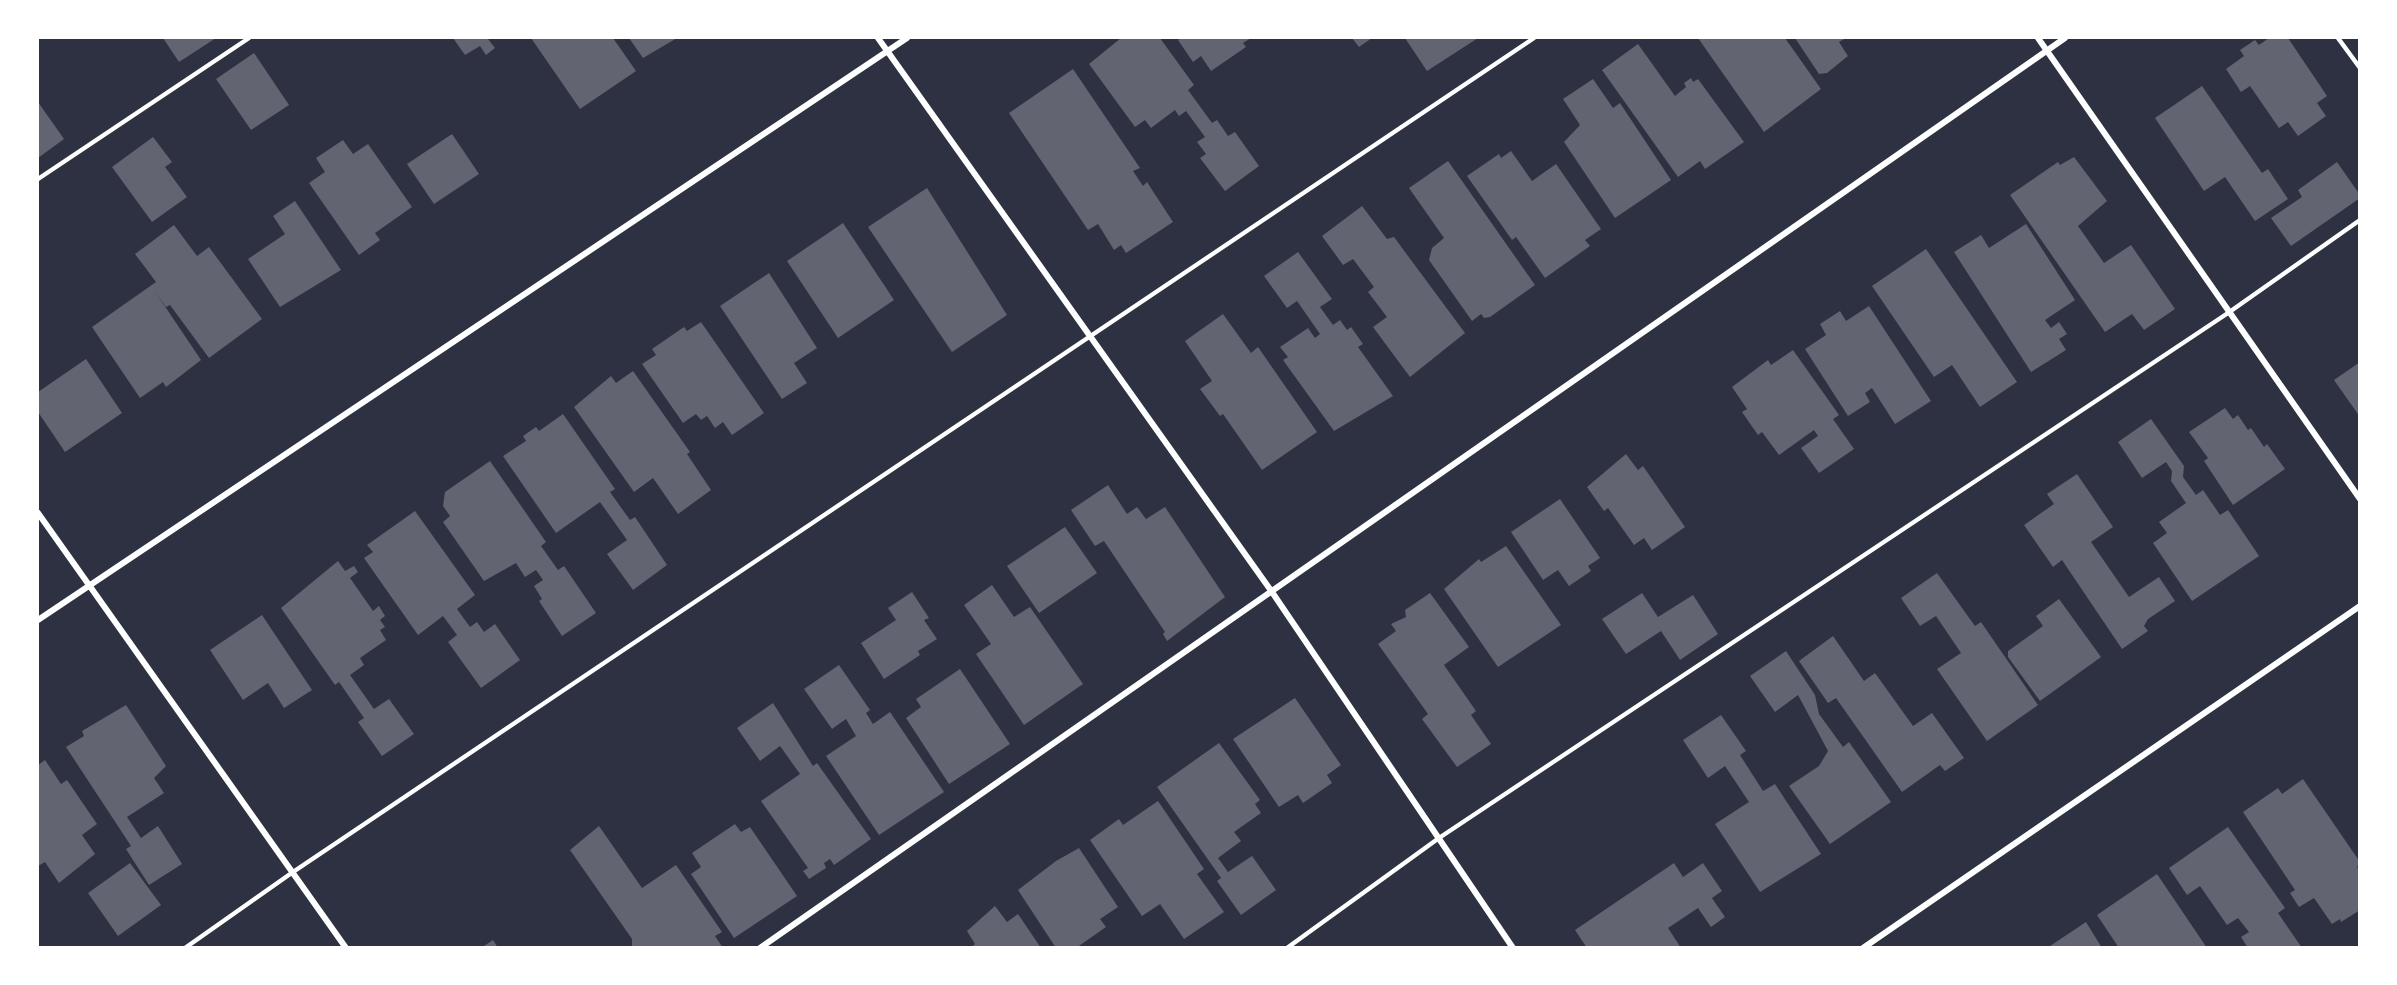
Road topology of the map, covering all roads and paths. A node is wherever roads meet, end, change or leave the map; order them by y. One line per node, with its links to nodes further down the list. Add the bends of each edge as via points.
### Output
1 (249, 38): 11 (lane)
2 (878, 38): 9 (street)
3 (907, 38): 9 (street)
4 (1534, 38): 14 (lane)
5 (2038, 38): 8 (street)
6 (2065, 38): 8 (street)
7 (2338, 38): 10 (lane)
8 (2046, 50): 13 (street); 18 (street)
9 (887, 51): 14 (street); 17 (street)
10 (2360, 68)
11 (38, 179)
12 (2360, 220): 13 (lane)
13 (2228, 313): 15 (street); 21 (lane)
14 (1091, 337): 18 (street); 22 (lane)
15 (2360, 499)
16 (38, 513): 17 (street)
17 (89, 585): 20 (street); 22 (street)
18 (1272, 592): 21 (street); 25 (street)
19 (2360, 606): 28 (street)
20 (38, 621)
21 (1439, 838): 26 (lane); 27 (street)
22 (293, 872): 23 (lane); 24 (street)
23 (185, 948)
24 (346, 948)
25 (760, 948)
26 (1287, 948)
27 (1513, 948)
28 (1863, 948)

